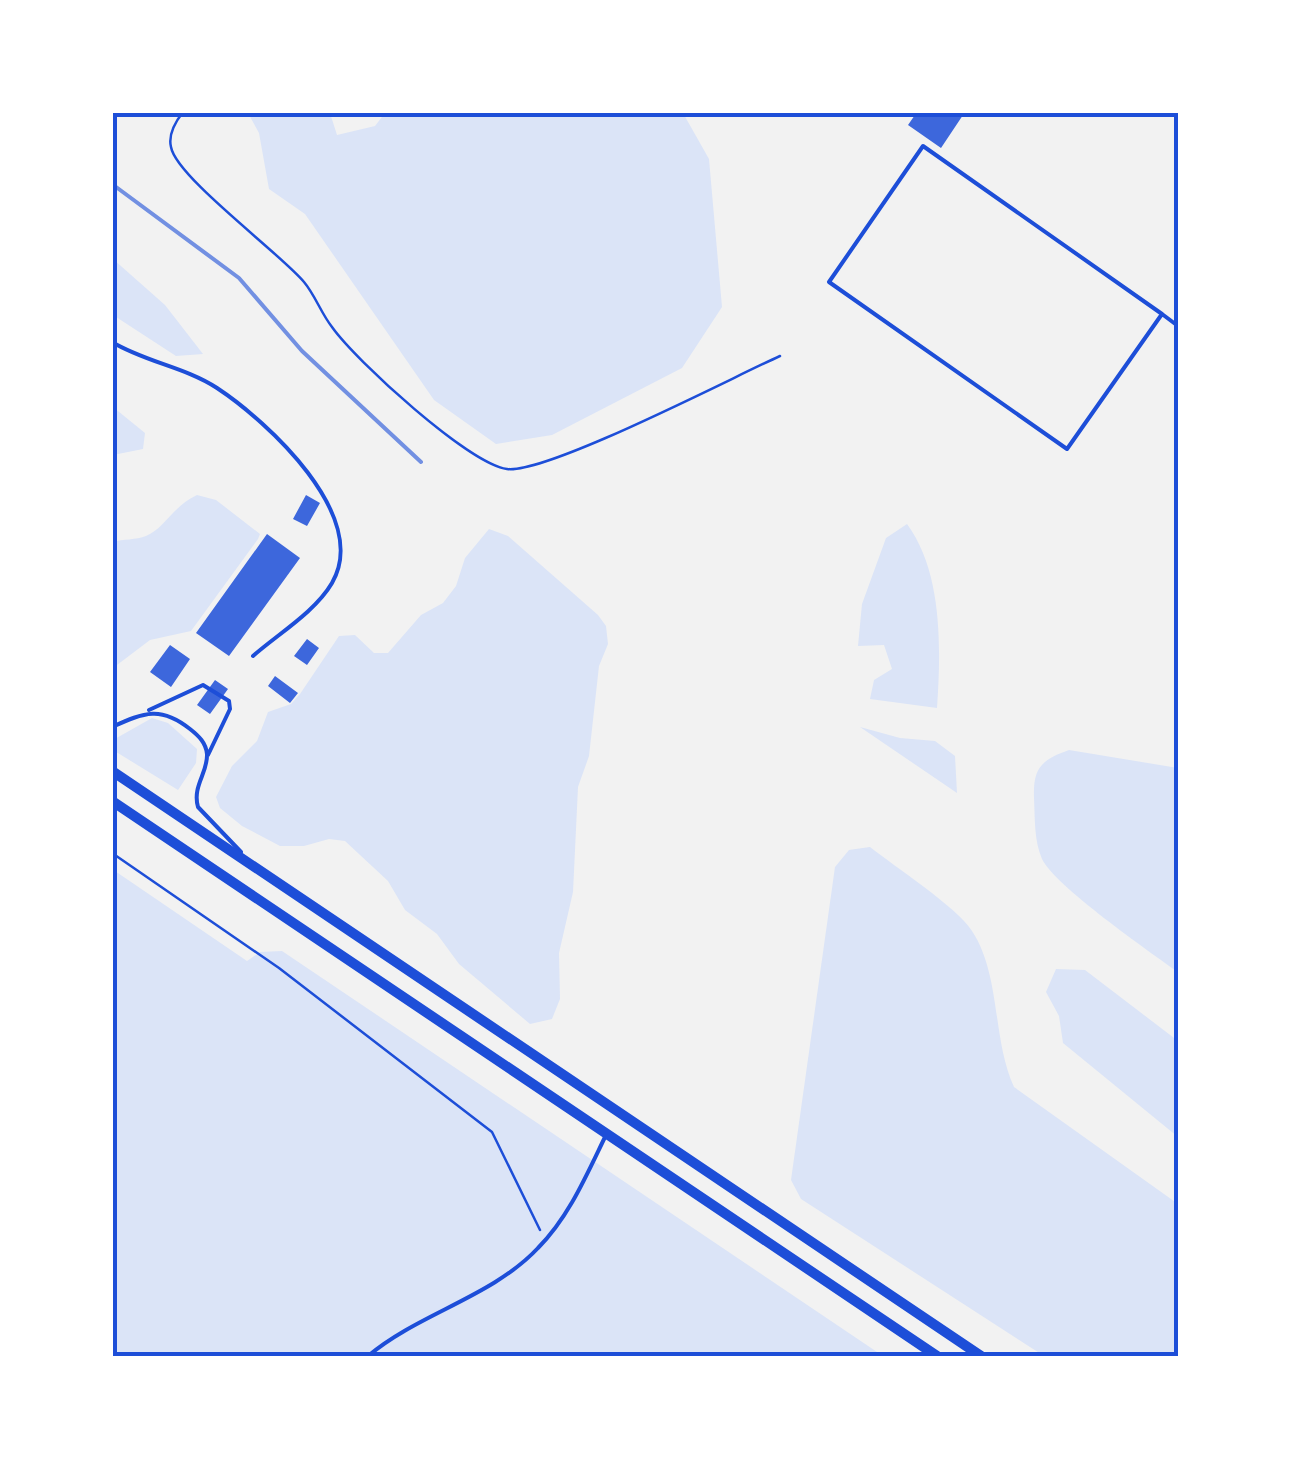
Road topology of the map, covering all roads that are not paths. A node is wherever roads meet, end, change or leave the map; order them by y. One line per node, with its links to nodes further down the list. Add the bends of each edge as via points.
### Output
1 (1162, 314): 1 (lane, via 922,146 829,282 1067,449); 2 (lane)
2 (1178, 326)
3 (112, 342): 4 (lane, via 219,389 328,497 340,552 335,577 323,596)
4 (253, 656)
5 (143, 713): 6 (lane); 7 (lane, via 176,718 201,739); 7 (lane, via 203,685 229,701)
6 (112, 727)
7 (207, 760): 10 (lane, via 197,786 199,810)
8 (112, 771): 10 (highway)
9 (112, 801): 11 (highway)
10 (270, 879): 14 (highway)
11 (606, 1134): 12 (lane, via 578,1194 544,1240 506,1272); 13 (highway)
12 (368, 1356)
13 (937, 1356)
14 (981, 1356)

